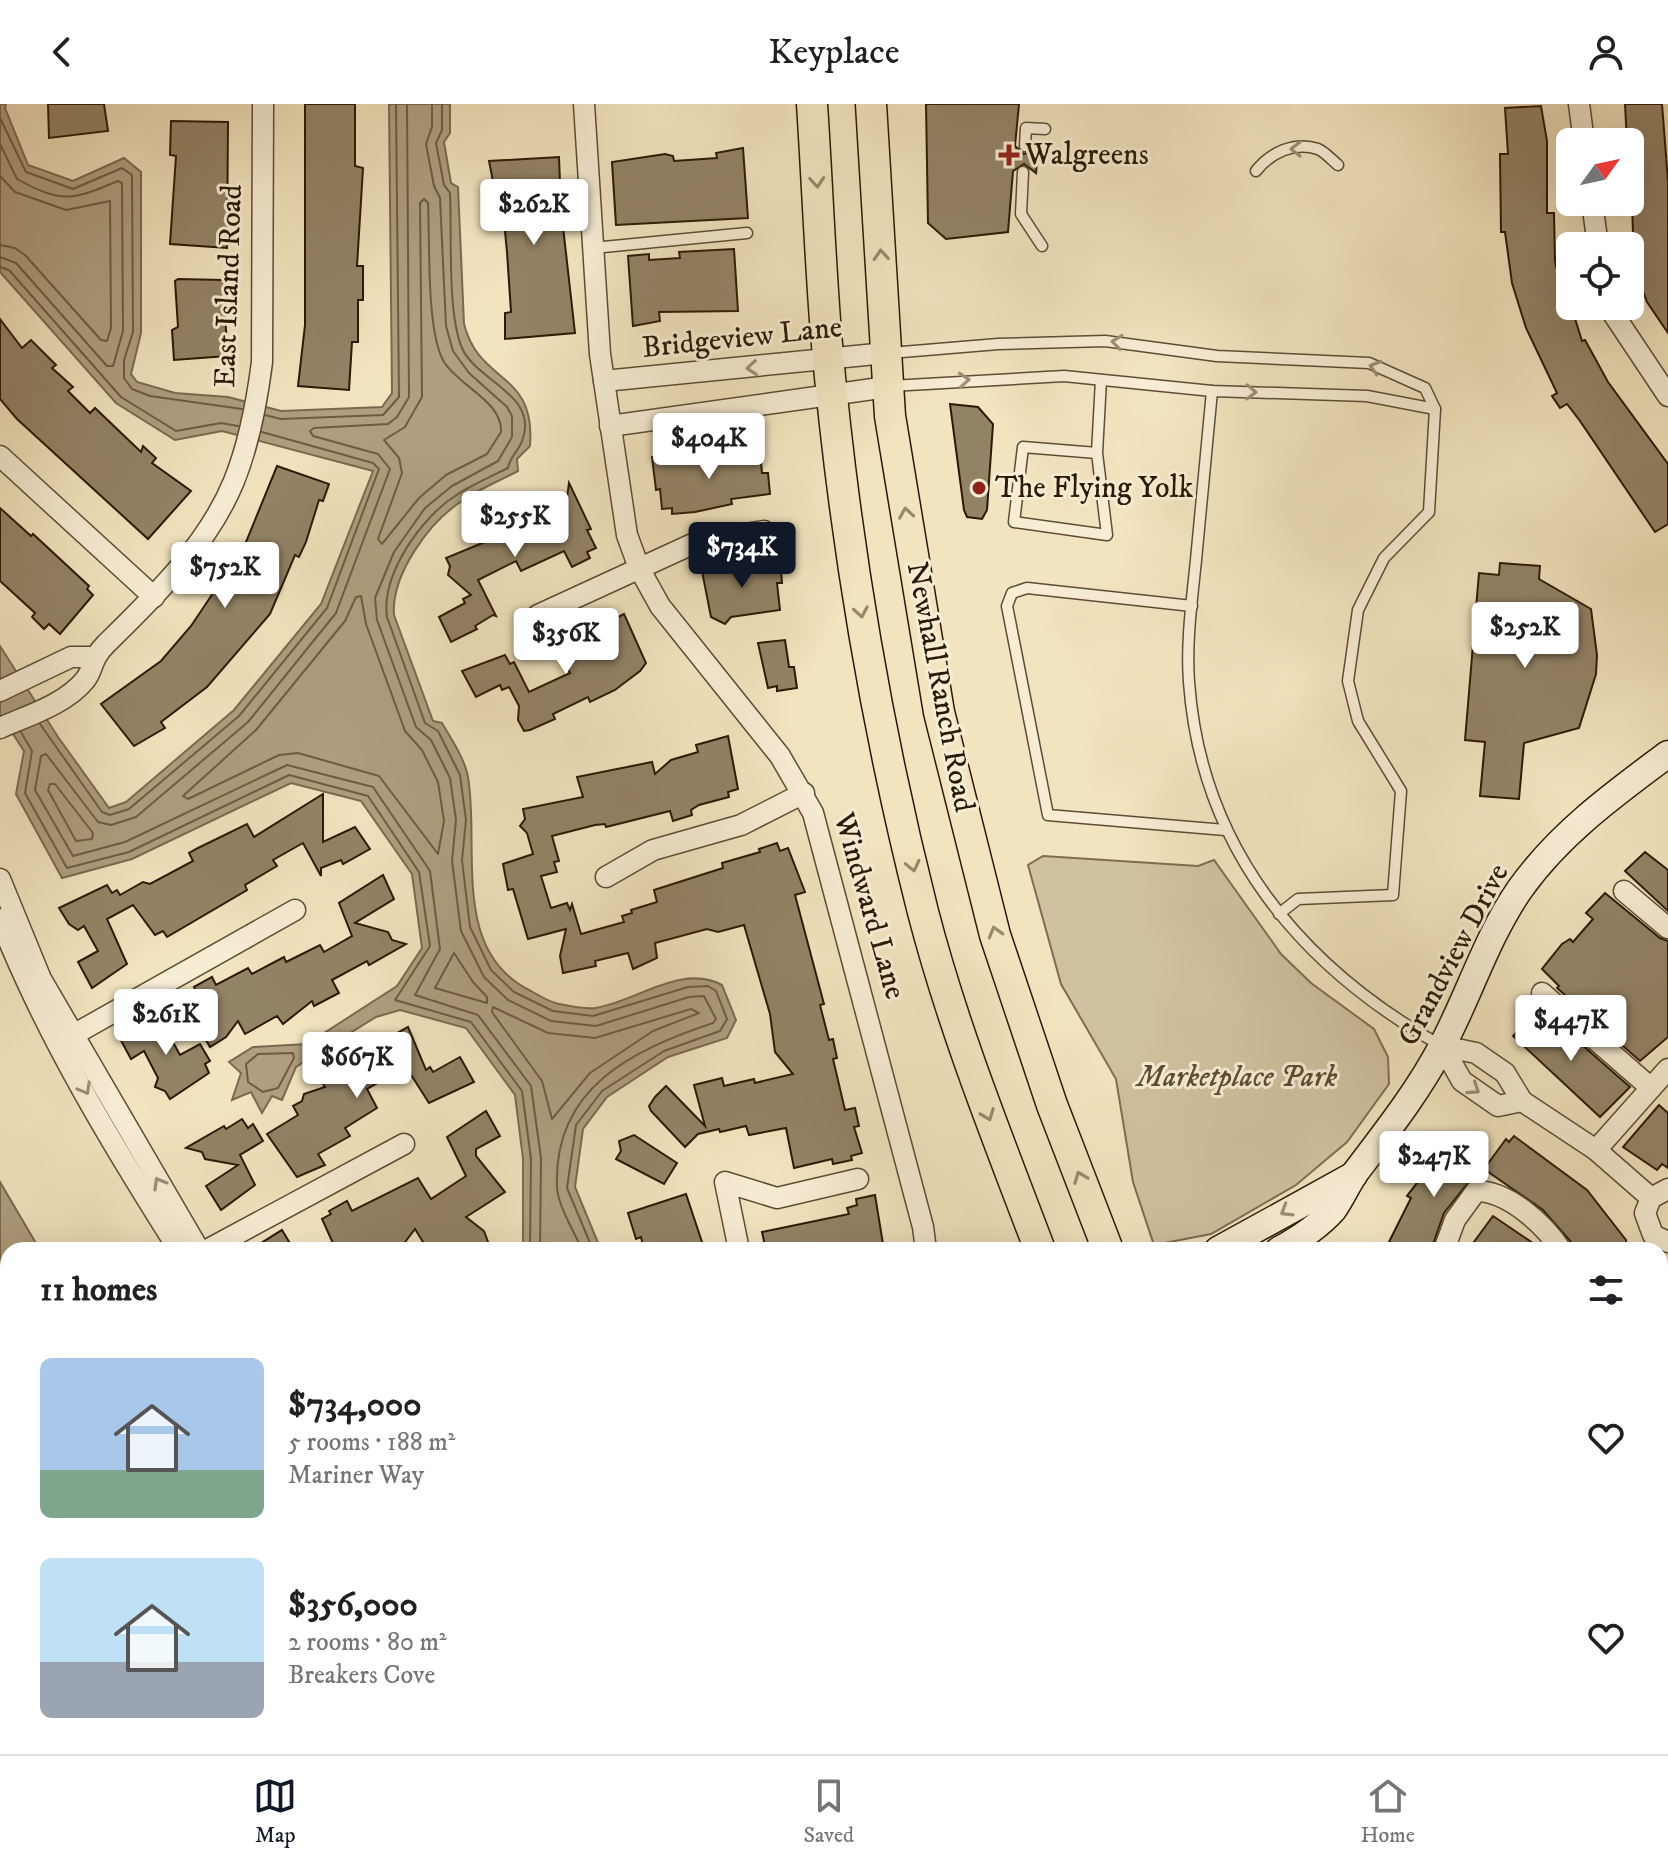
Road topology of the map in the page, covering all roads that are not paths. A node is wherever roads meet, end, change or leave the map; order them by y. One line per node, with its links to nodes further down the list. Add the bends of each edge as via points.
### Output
1 (263, 104): 30 (street, East Island Road, via 262,362 257,395 234,482 209,526)
2 (584, 104): 14 (street, Windward Lane)
3 (812, 104): 17 (main road, Newhall Ranch Road, one-way to 17)
4 (871, 104): 16 (main road, Newhall Ranch Road, one-way to 4)
5 (1579, 104): 6 (street)
6 (1582, 128)
7 (1045, 129): 8 (lane, via 1026,128)
8 (1025, 146)
9 (1338, 165): 10 (lane, one-way to 10, via 1318,149 1282,149)
10 (1256, 171)
11 (1023, 172): 13 (lane, via 1021,214)
12 (747, 233): 14 (lane)
13 (1042, 246)
14 (593, 248): 19 (street, Windward Lane)
15 (1617, 320): 23 (street)
16 (886, 353): 17 (street, Bridgeview Lane); 20 (main road, Newhall Ranch Road); 24 (lane, one-way to 16, via 1425,388 1369,363 1217,356 1105,341)
17 (829, 360): 19 (street, Bridgeview Lane, one-way to 19); 22 (main road, Newhall Ranch Road)
18 (1101, 380): 20 (lane, one-way to 18, via 1009,377); 21 (lane); 26 (lane)
19 (604, 381): 25 (street, Windward Lane)
20 (887, 387): 22 (street); 64 (main road, Newhall Ranch Road, one-way to 20, via 995,935 939,712)
21 (1212, 391): 24 (lane, one-way to 24, via 1367,396); 31 (lane)
22 (833, 395): 25 (street); 63 (main road, Newhall Ranch Road, one-way to 63, via 854,574 877,706 924,914 972,1072)
23 (1668, 396)
24 (1435, 409): 44 (lane, via 1429,512 1384,558 1358,610 1348,681 1358,721 1401,791 1393,895 1298,899)
25 (610, 426): 29 (street, Windward Lane, via 622,510)
26 (1097, 453): 26 (lane, via 1107,535 1014,522 1023,447)
27 (0, 456): 30 (street)
28 (764, 531): 29 (street, via 699,541)
29 (639, 568): 32 (street); 38 (street, Windward Lane, via 666,615)
30 (154, 597): 33 (street, East Island Road)
31 (1192, 606): 39 (lane, via 1191,694 1207,776); 39 (lane, via 1027,588 1012,593 1007,606 1048,815)
32 (538, 615)
33 (93, 657): 34 (street, via 71,657); 35 (street, East Island Road, via 86,679)
34 (7, 687): 35 (street, via 31,698)
35 (31, 714): 36 (street, East Island Road)
36 (0, 728)
37 (1668, 754): 49 (street, Grandview Drive, via 1574,827 1543,859 1479,963)
38 (804, 793): 40 (street, via 741,825 653,850); 62 (street, Windward Lane, via 823,839)
39 (1225, 830): 44 (lane)
40 (606, 877)
41 (0, 879): 48 (street, via 41,979)
42 (1624, 891): 46 (street)
43 (295, 910): 48 (street)
44 (1279, 914): 49 (lane, via 1310,951 1357,991)
45 (0, 919): 58 (street, one-way to 58, via 67,1056)
46 (1668, 928)
47 (1542, 993): 51 (street)
48 (73, 1035): 59 (street, one-way to 48)
49 (1442, 1046): 52 (street, via 1476,1053 1505,1073); 52 (street, one-way to 52, via 1462,1081 1498,1106); 55 (street, Grandview Drive, via 1391,1129)
50 (1668, 1069): 51 (street)
51 (1651, 1088): 54 (street)
52 (1522, 1101): 54 (street)
53 (404, 1144): 60 (street)
54 (1596, 1150): 57 (street)
55 (1354, 1175): 65 (street, Grandview Drive, one-way to 65); 66 (street, Grandview Drive, via 1333,1209)
56 (858, 1179): 61 (street, via 777,1198 725,1182)
57 (1660, 1194): 69 (street, via 1645,1221)
58 (174, 1242)
59 (194, 1242)
60 (222, 1242)
61 (737, 1242)
62 (925, 1242)
63 (1037, 1242)
64 (1105, 1242)
65 (1233, 1242)
66 (1291, 1242)
67 (1447, 1242): 68 (street, via 1476,1191 1500,1195)
68 (1556, 1242)
69 (1660, 1242)

